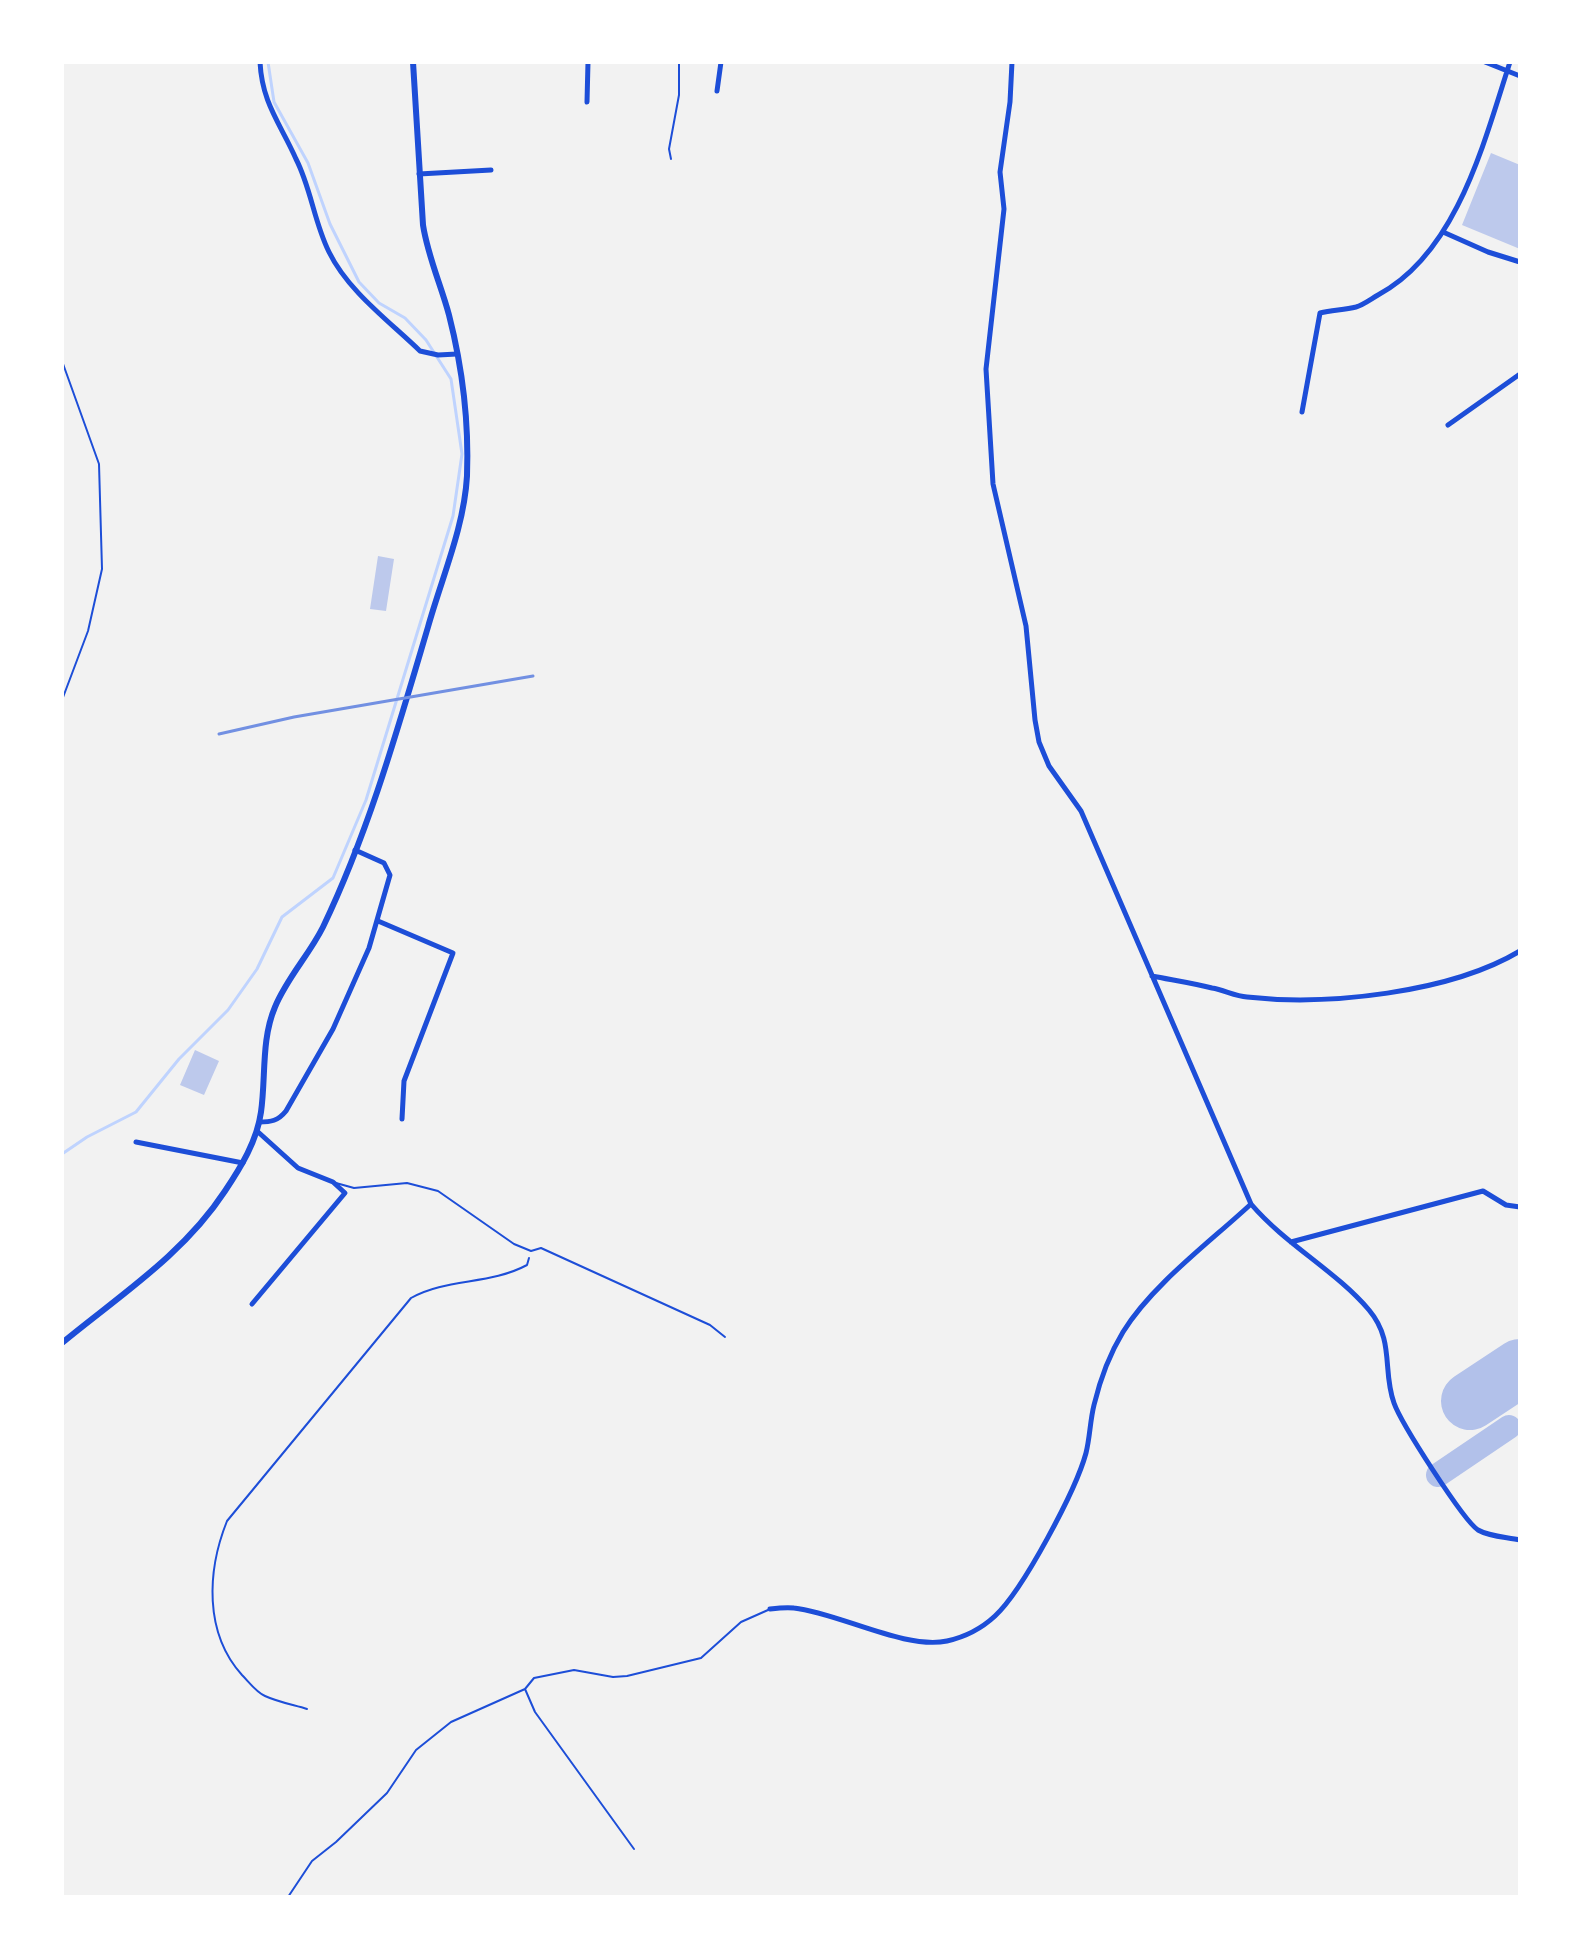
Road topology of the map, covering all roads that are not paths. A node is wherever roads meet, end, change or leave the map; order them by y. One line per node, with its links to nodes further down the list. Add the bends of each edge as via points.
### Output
1 (260, 62): 16 (street, via 271,114 300,168 337,267 420,351)
2 (413, 62): 13 (street)
3 (588, 62): 11 (street)
4 (721, 62): 10 (street)
5 (1012, 62): 23 (street, via 1000,172 1004,209 986,369 993,484 1026,626 1039,742 1081,811)
6 (1485, 62): 8 (street)
7 (1510, 62): 8 (street)
8 (1507, 71): 9 (street); 14 (street, via 1461,199)
9 (1520, 76)
10 (717, 91)
11 (587, 102)
12 (491, 170): 13 (street)
13 (419, 174): 16 (street, via 426,246)
14 (1443, 232): 15 (street); 18 (street, via 1394,287 1357,306 1320,313)
15 (1520, 262)
16 (457, 354): 20 (street, via 466,429 464,502 396,734)
17 (1520, 374): 19 (street)
18 (1302, 412)
19 (1448, 425)
20 (354, 850): 21 (street, via 389,870); 25 (street, via 322,929 274,1010)
21 (378, 921): 24 (street, via 453,953 404,1081); 25 (street, via 333,1029 286,1111 280,1118)
22 (1520, 951): 23 (street, via 1444,982 1315,999 1242,997)
23 (1151, 975): 30 (street)
24 (402, 1119)
25 (259, 1122): 26 (street)
26 (257, 1131): 28 (street); 29 (street, via 298,1168)
27 (136, 1142): 28 (street)
28 (243, 1163): 35 (street, via 187,1240)
29 (333, 1182): 33 (street, via 345,1193 340,1202); 34 (lane, via 354,1188 407,1183 438,1191 492,1231 531,1251 541,1248 710,1325)
30 (1251, 1204): 32 (street); 37 (street, via 1144,1303 1124,1330 1108,1358 1075,1482 1020,1583 990,1620 969,1635 920,1641 793,1607)
31 (1520, 1207): 32 (street, via 1483,1191)
32 (1290, 1243): 36 (street, via 1371,1311 1387,1342 1394,1404 1472,1524 1488,1534)
33 (252, 1304)
34 (725, 1337)
35 (62, 1343)
36 (1520, 1540)
37 (770, 1609): 38 (lane, via 741,1622 701,1658 627,1676 574,1670 534,1678)
38 (525, 1689): 39 (lane, via 535,1712); 40 (lane, via 451,1722 416,1750 387,1793 312,1861)
39 (634, 1849)
40 (288, 1897)

